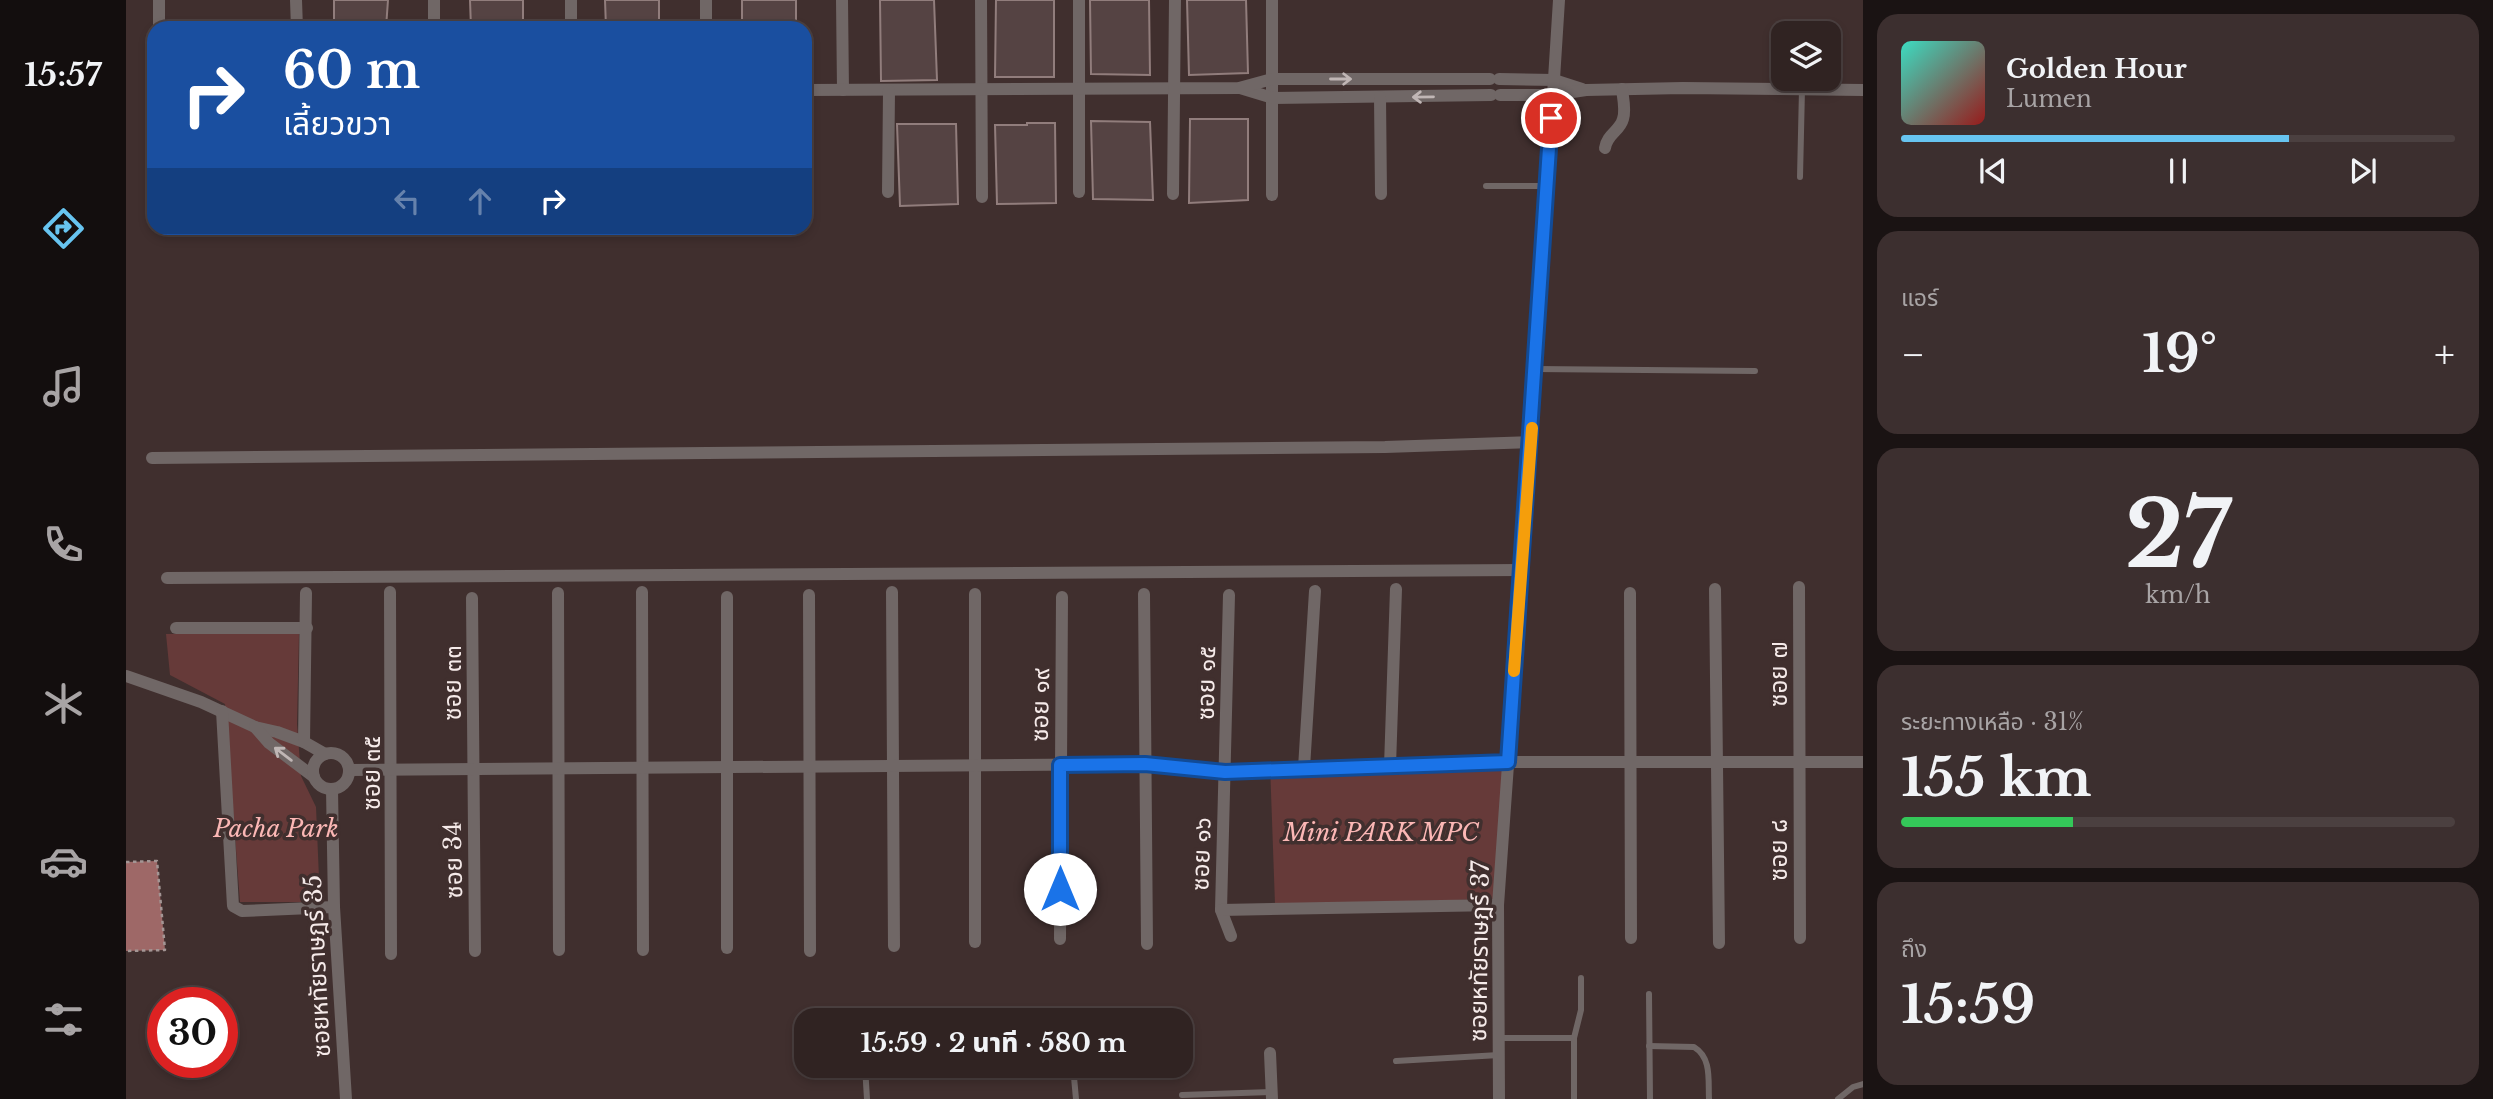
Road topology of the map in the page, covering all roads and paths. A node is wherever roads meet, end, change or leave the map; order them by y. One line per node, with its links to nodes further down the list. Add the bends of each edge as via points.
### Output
1 (159, 0): 12 (street)
2 (296, 0): 13 (street)
3 (434, 0): 14 (street)
4 (571, 0): 15 (street)
5 (706, 0): 16 (street)
6 (842, 0): 25 (street)
7 (981, 0): 26 (street)
8 (1079, 0): 20 (street)
9 (1175, 0): 21 (street)
10 (1272, 0): 17 (street)
11 (1559, 0): 18 (street, ซอยหทัยราษฎร์ 37)
12 (159, 21)
13 (297, 21)
14 (435, 21)
15 (571, 21)
16 (706, 21)
17 (1272, 79): 18 (street, one-way to 18); 19 (street); 34 (street)
18 (1554, 80): 27 (street); 32 (street, ซอยหทัยราษฎร์ 37)
19 (1239, 88): 21 (street); 34 (street)
20 (1079, 89): 21 (street); 26 (street); 40 (street)
21 (1174, 89): 41 (street)
22 (1622, 89): 23 (street); 27 (street); 35 (street, via 1623,120 1608,136)
23 (1771, 89)
24 (812, 90): 25 (street)
25 (843, 90): 30 (street)
26 (981, 90): 30 (street); 44 (street)
27 (1586, 90): 32 (street)
28 (1841, 90): 29 (street)
29 (1863, 90)
30 (889, 91): 39 (street)
31 (1801, 91): 36 (lane)
32 (1553, 95): 33 (street, one-way to 33); 38 (street, ซอยหทัยราษฎร์ 37)
33 (1380, 97): 34 (street); 42 (street)
34 (1273, 98): 43 (street)
35 (1605, 148)
36 (1800, 177)
37 (1486, 186): 38 (lane)
38 (1547, 186): 45 (street, ซอยหทัยราษฎร์ 37)
39 (888, 192)
40 (1079, 192)
41 (1173, 194)
42 (1381, 194)
43 (1272, 195)
44 (982, 197)
45 (1535, 369): 46 (lane); 47 (street, ซอยหทัยราษฎร์ 37)
46 (1755, 371)
47 (1531, 442): 48 (street); 49 (street, ซอยหทัยราษฎร์ 37)
48 (152, 457)
49 (1522, 570): 50 (street); 76 (street, ซอยหทัยราษฎร์ 37)
50 (167, 578)
51 (1798, 587): 78 (street, ซอย ๗)
52 (1396, 589): 85 (street)
53 (1715, 589): 75 (street)
54 (1315, 591): 90 (street)
55 (390, 592): 92 (street, ซอย ๓๕)
56 (642, 592): 86 (street)
57 (892, 592): 84 (street)
58 (306, 593): 69 (street)
59 (558, 593): 89 (street)
60 (1630, 593): 77 (street)
61 (975, 594): 81 (street)
62 (1144, 594): 80 (street)
63 (809, 596): 83 (street)
64 (1229, 596): 93 (street, ซอย ๑๕)
65 (727, 597): 87 (street)
66 (1062, 597): 82 (street, ซอย ๑๙)
67 (472, 598): 88 (street, ซอย ๓๓)
68 (176, 628): 69 (street)
69 (307, 628): 73 (street)
70 (126, 676): 71 (street)
71 (222, 711): 72 (street); 98 (street, via 233,906 242,911)
72 (255, 727): 73 (street); 94 (street, one-way to 72)
73 (304, 742): 74 (street)
74 (325, 754): 91 (street, via 341,755); 94 (street, via 314,766)
75 (1717, 761): 77 (street); 78 (street); 105 (street)
76 (1508, 762): 77 (street); 85 (street); 97 (street, ซอยหทัยราษฎร์ 37)
77 (1631, 762): 101 (street)
78 (1798, 762): 79 (street); 102 (street, ซอย ๘)
79 (1863, 762)
80 (1145, 764): 82 (street); 93 (street); 106 (street)
81 (975, 765): 82 (street); 84 (street); 104 (street)
82 (1060, 765): 103 (street, ซอย ๑๙)
83 (809, 766): 84 (street); 87 (street); 113 (street)
84 (892, 766): 107 (street)
85 (1390, 766): 90 (street)
86 (642, 767): 87 (street); 89 (street); 110 (street)
87 (726, 767): 108 (street)
88 (473, 768): 89 (street); 92 (street); 112 (street, ซอย 34)
89 (557, 768): 109 (street)
90 (1304, 768): 93 (street)
91 (349, 770): 92 (street); 95 (street, via 342,785)
92 (392, 770): 114 (street, ซอย ๓๕)
93 (1225, 772): 99 (street, ซอย ๑๖)
94 (314, 777): 95 (street, via 321,786)
95 (332, 789): 98 (street, ซอยหทัยราษฎร์ 35)
96 (126, 862): 111 (path, via 157,861 165,950)
97 (1497, 905): 99 (street); 117 (street, ซอยหทัยราษฎร์ 37)
98 (334, 906): 128 (street, ซอยหทัยราษฎร์ 35)
99 (1221, 910): 100 (street, ซอย ๑๖)
100 (1231, 936)
101 (1631, 938)
102 (1800, 938)
103 (1060, 939)
104 (975, 942)
105 (1719, 943)
106 (1147, 944)
107 (894, 946)
108 (727, 948)
109 (559, 950)
110 (642, 950)
111 (126, 951)
112 (475, 951)
113 (810, 951)
114 (391, 954)
115 (1581, 978): 118 (lane, via 1581,1010)
116 (1649, 994): 119 (lane)
117 (1499, 1038): 118 (lane); 121 (street, ซอยหทัยราษฎร์ 37)
118 (1574, 1038): 132 (lane)
119 (1649, 1046): 133 (lane); 134 (lane, via 1700,1051 1707,1060)
120 (1269, 1053): 127 (street)
121 (1499, 1055): 122 (lane); 131 (street, ซอยหทัยราษฎร์ 37)
122 (1396, 1060)
123 (866, 1078): 129 (lane)
124 (1074, 1078): 130 (lane)
125 (1863, 1084): 135 (lane)
126 (1182, 1095): 127 (lane)
127 (1272, 1095)
128 (346, 1099)
129 (867, 1099)
130 (1076, 1099)
131 (1499, 1099)
132 (1574, 1099)
133 (1650, 1099)
134 (1709, 1099)
135 (1838, 1099)

